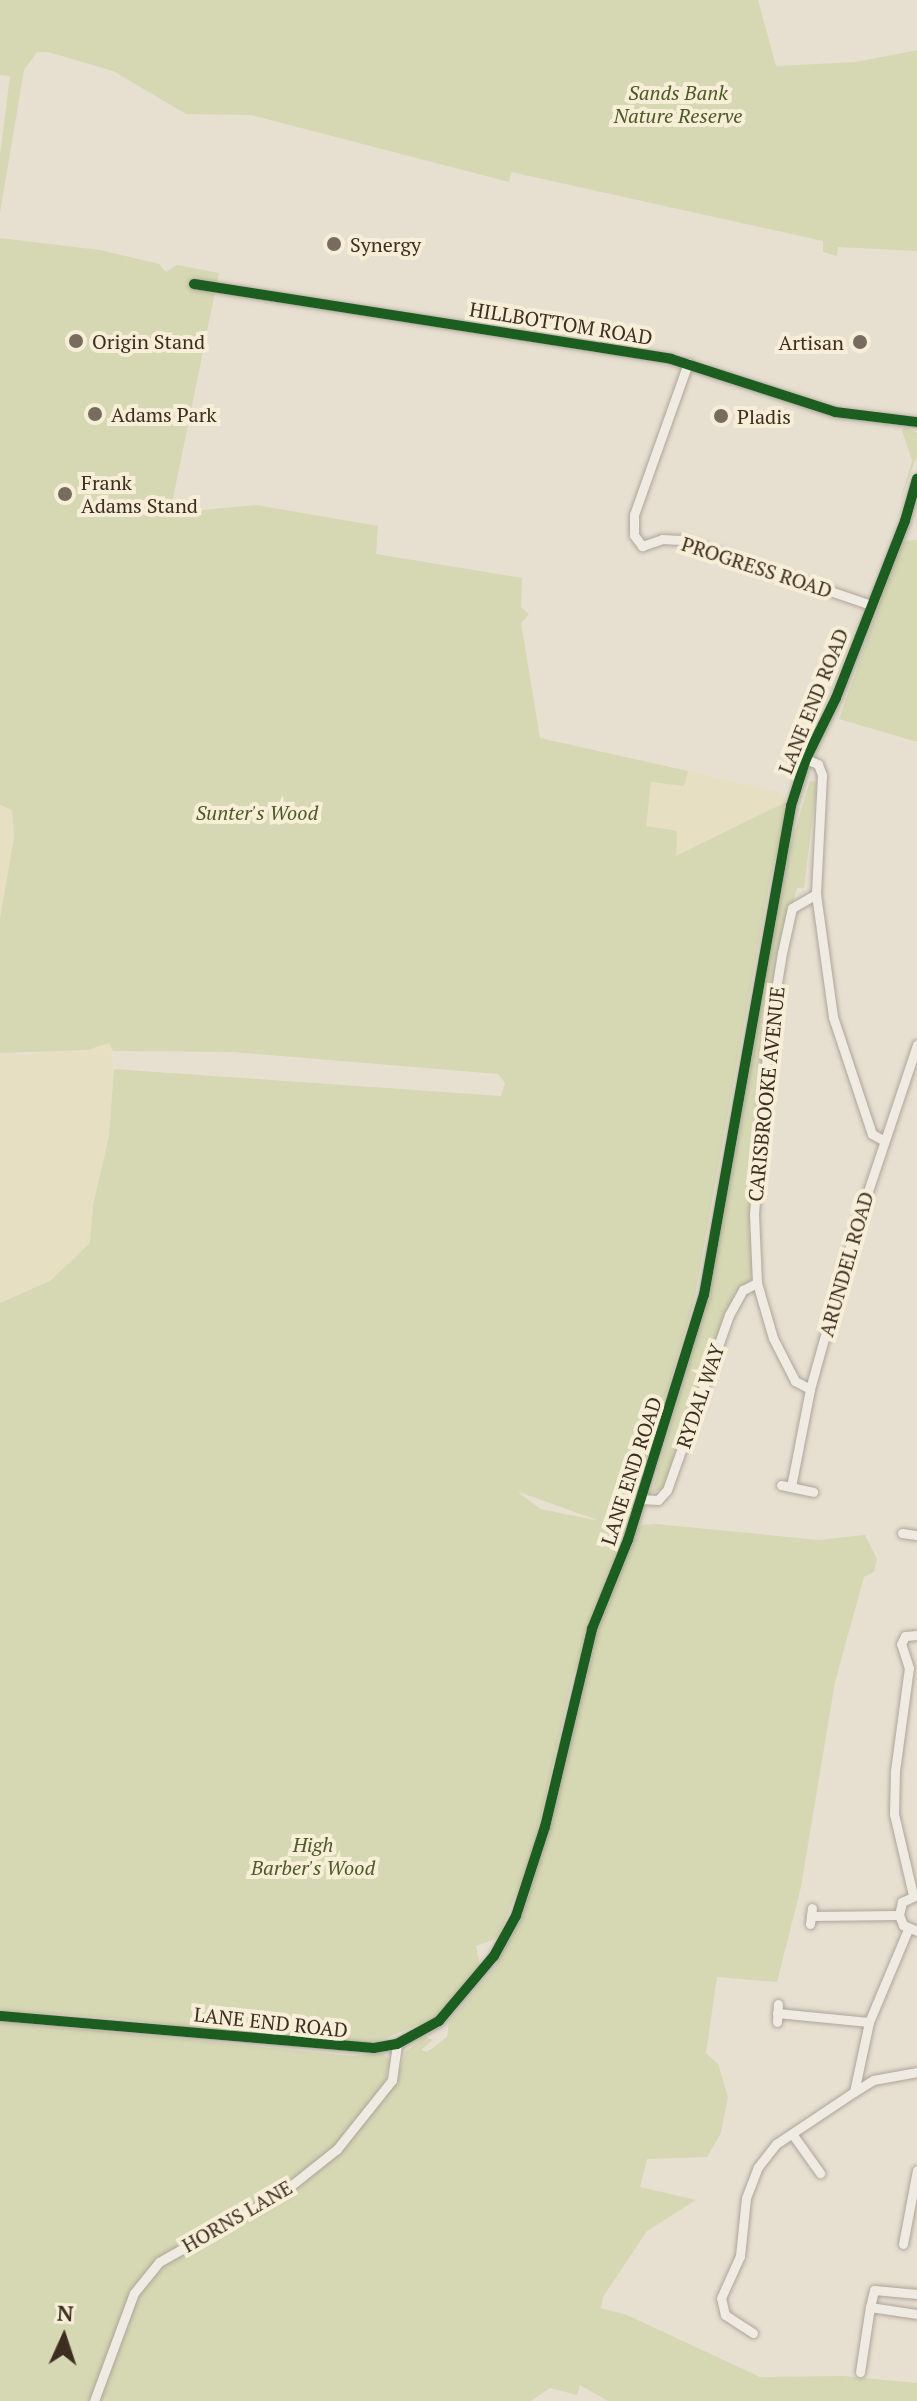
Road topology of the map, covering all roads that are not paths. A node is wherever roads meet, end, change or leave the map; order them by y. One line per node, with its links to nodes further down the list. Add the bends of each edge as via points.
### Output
1 (194, 284): 2 (street, HILLBOTTOM ROAD)
2 (688, 363): 3 (street, HILLBOTTOM ROAD, via 835,412); 5 (street, PROGRESS ROAD, via 634,515 634,535 642,546 681,540)
3 (917, 422)
4 (917, 479): 5 (street, LANE END ROAD)
5 (871, 605): 6 (street, LANE END ROAD)
6 (806, 759): 7 (street, via 818,764 822,775); 13 (street, LANE END ROAD, via 770,916 704,1295)
7 (816, 894): 9 (street, via 833,1017 872,1134); 10 (street, CARISBROOKE AVENUE, via 792,908 768,1039 754,1214)
8 (917, 1045): 9 (street, ARUNDEL ROAD)
9 (883, 1140): 11 (street, ARUNDEL ROAD)
10 (757, 1283): 11 (street, CARISBROOKE AVENUE, via 773,1338 795,1381); 13 (street, RYDAL WAY, via 743,1290 729,1315 667,1490 658,1500)
11 (810, 1389): 12 (street, ARUNDEL ROAD, via 786,1486)
12 (813, 1492)
13 (640, 1499): 25 (street, LANE END ROAD, via 589,1640 545,1827 516,1916 470,1990 439,2021)
14 (902, 1533): 15 (street)
15 (917, 1535)
16 (917, 1635): 17 (street, via 905,1636 901,1644)
17 (913, 1666): 18 (street, via 894,1814)
18 (915, 1895): 19 (street, via 902,1902)
19 (899, 1915): 20 (street); 21 (street)
20 (811, 1916)
21 (912, 1930): 24 (street)
22 (777, 2013): 24 (street)
23 (0, 2016): 25 (street, LANE END ROAD, via 101,2021 321,2048)
24 (869, 2022): 27 (street)
25 (397, 2044): 37 (street, HORNS LANE, via 392,2080 337,2149 283,2192 159,2262 134,2293)
26 (917, 2072): 27 (street, via 873,2080)
27 (854, 2092): 28 (street)
28 (793, 2135): 30 (street); 35 (street, via 776,2144 758,2167 746,2198 740,2256 721,2298 725,2315)
29 (917, 2170): 31 (street)
30 (820, 2173)
31 (904, 2244)
32 (917, 2294): 33 (street, via 874,2290)
33 (870, 2307): 34 (street); 36 (street)
34 (917, 2314)
35 (753, 2333)
36 (860, 2372)
37 (94, 2401)

